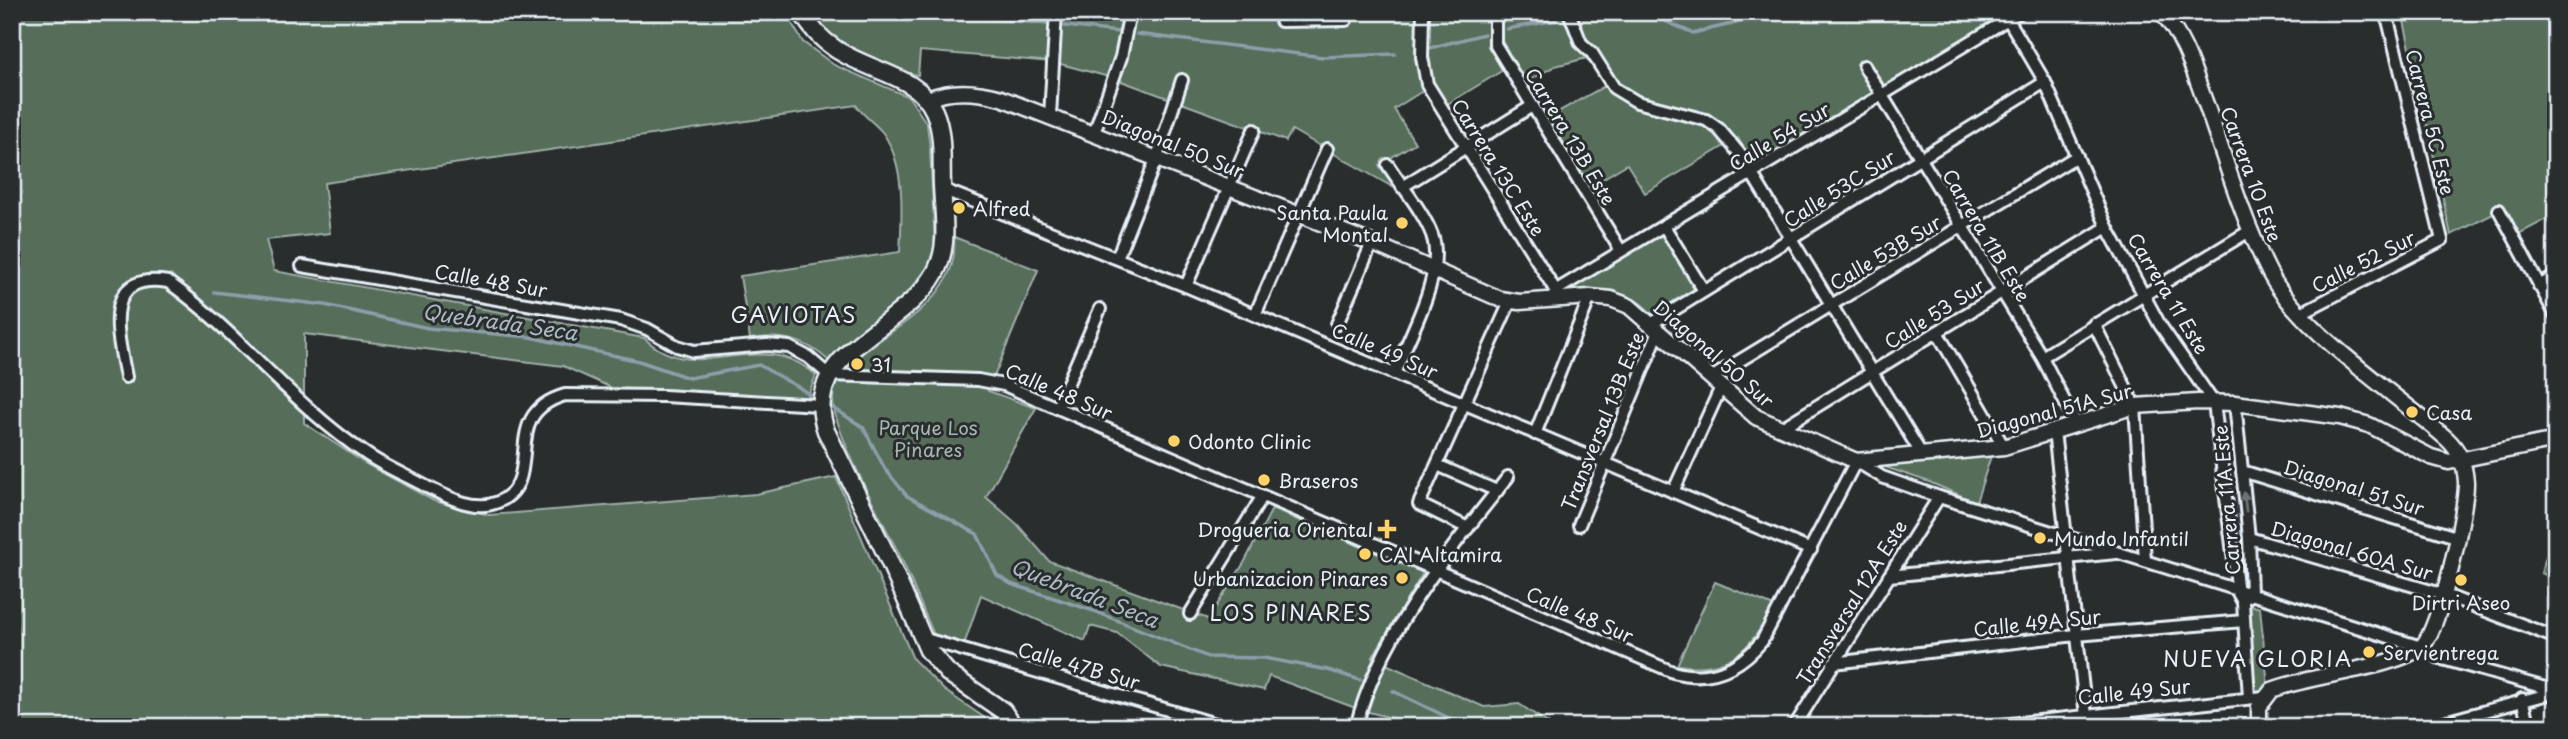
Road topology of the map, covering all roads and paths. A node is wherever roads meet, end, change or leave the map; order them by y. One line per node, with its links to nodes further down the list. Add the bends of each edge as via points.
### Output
1 (802, 12): 17 (main road, via 834,50 912,85)
2 (1056, 12): 19 (street)
3 (1130, 12): 21 (street, via 1121,57)
4 (1423, 12): 22 (street, Carrera 13C Este, via 1421,48 1427,84)
5 (1495, 12): 18 (street, Carrera 13B Este, via 1495,44)
6 (1569, 12): 28 (street, via 1575,32 1620,93 1713,124)
7 (2020, 12): 12 (street, Calle 54 Sur)
8 (2386, 12): 39 (street, Carrera 5C Este)
9 (2162, 13): 37 (street, Carrera 10 Este, via 2182,39)
10 (1346, 16): 11 (street)
11 (1281, 17)
12 (2008, 19): 15 (street, Carrera 11 Este); 16 (street, Calle 54 Sur)
13 (1864, 66): 16 (street, Carrera 11B Este)
14 (1182, 80): 25 (street)
15 (2045, 82): 24 (street, Carrera 11 Este); 26 (street, Calle 53C Sur)
16 (1882, 95): 26 (street, Carrera 11B Este); 28 (street, Calle 54 Sur)
17 (928, 99): 19 (street, Diagonal 50 Sur, via 958,92 983,93); 31 (main road, via 939,129)
18 (1532, 106): 22 (street); 41 (street, Carrera 13B Este)
19 (1050, 116): 21 (street, Diagonal 50 Sur)
20 (1254, 130): 29 (street)
21 (1094, 133): 25 (street, Diagonal 50 Sur)
22 (1466, 148): 30 (street); 50 (street, Carrera 13C Este)
23 (1327, 149): 33 (street)
24 (2077, 156): 35 (street, Calle 53B Sur); 36 (street, Carrera 11 Este)
25 (1157, 157): 29 (street, Diagonal 50 Sur); 42 (street)
26 (1921, 158): 35 (street, Carrera 11B Este); 38 (street, Calle 53C Sur)
27 (1388, 165): 30 (street)
28 (1753, 172): 34 (street, Calle 54 Sur); 38 (street)
29 (1230, 186): 33 (street, Diagonal 50 Sur); 46 (street)
30 (1402, 187): 44 (street, via 1432,234)
31 (942, 189): 42 (street, Calle 49 Sur); 66 (main road, via 944,247 935,273 917,296)
32 (2499, 210): 47 (street)
33 (1299, 214): 40 (street, Diagonal 50 Sur); 57 (street)
34 (1664, 226): 41 (street, Calle 54 Sur); 48 (street)
35 (1962, 226): 49 (street, Carrera 11B Este); 54 (street, Calle 53B Sur)
36 (2107, 227): 49 (street, Calle 53 Sur); 51 (street, Carrera 11 Este)
37 (2251, 230): 51 (street); 56 (street, Carrera 10 Este, via 2273,281)
38 (1792, 237): 48 (street, Calle 53C Sur); 54 (street)
39 (2442, 240): 56 (street, Calle 52 Sur)
40 (1372, 243): 44 (street, Diagonal 50 Sur); 59 (street)
41 (1621, 251): 50 (street, Calle 54 Sur)
42 (1117, 258): 46 (street, Calle 49 Sur)
43 (302, 266): 66 (street, Calle 48 Sur, via 621,320 694,351 781,345 802,353)
44 (1435, 272): 53 (street, Diagonal 50 Sur); 65 (street)
45 (2556, 276): 47 (street)
46 (1186, 286): 57 (street, Calle 49 Sur)
47 (2539, 286): 58 (street)
48 (1704, 291): 61 (street, Calle 53C Sur)
49 (2002, 292): 62 (street, Calle 53 Sur); 63 (street, Carrera 11B Este)
50 (1558, 295): 52 (street, Diagonal 50 Sur); 53 (street, Diagonal 50 Sur)
51 (2144, 295): 60 (street); 69 (street, Carrera 11 Este)
52 (1590, 297): 61 (street, Diagonal 50 Sur, via 1619,301); 78 (street)
53 (1510, 302): 71 (street)
54 (1832, 305): 64 (street); 68 (street, Calle 53B Sur)
55 (1100, 309): 74 (street)
56 (2299, 314): 82 (street, Carrera 10 Este, via 2428,421 2452,443)
57 (1255, 315): 65 (street, Calle 49 Sur)
58 (2556, 316)
59 (1337, 324)
60 (2094, 324): 63 (street); 73 (street)
61 (1655, 327): 68 (street, Diagonal 50 Sur); 84 (street, Transversal 13B Este)
62 (1937, 332): 64 (street, Calle 53 Sur); 80 (street)
63 (2042, 357): 75 (street, Carrera 11B Este)
64 (1872, 372): 76 (street, Calle 53 Sur); 81 (street)
65 (1394, 374): 71 (street, Calle 49 Sur)
66 (828, 375): 72 (main road); 74 (street, Calle 48 Sur, via 992,381)
67 (126, 377): 72 (street, via 115,318 120,301 130,288 148,279 168,282 363,453 443,495 477,505 497,502 513,492 522,478 531,416 565,395)
68 (1716, 383): 76 (street, Diagonal 50 Sur, via 1749,412); 89 (street)
69 (2214, 402): 70 (street, Diagonal 51A Sur); 73 (street, Diagonal 51A Sur); 104 (street, Carrera 11 Este)
70 (2235, 402): 82 (street, Diagonal 51A Sur, via 2355,421 2436,459); 86 (street, Carrera 11A Este)
71 (1464, 404): 78 (street, Calle 49 Sur); 85 (street)
72 (820, 405): 108 (main road, via 826,431)
73 (2135, 406): 75 (street, Diagonal 51A Sur); 100 (street)
74 (1057, 408): 91 (street, Calle 48 Sur)
75 (2076, 424): 77 (street, Diagonal 51A Sur)
76 (1780, 429): 83 (street, Diagonal 50 Sur)
77 (2054, 431): 80 (street, Diagonal 51A Sur); 94 (street)
78 (1535, 434): 84 (street, Calle 49 Sur)
79 (2556, 440): 82 (street)
80 (2004, 447): 81 (street, Diagonal 51A Sur)
81 (1922, 455): 83 (street, Diagonal 51A Sur)
82 (2462, 460): 95 (street, via 2466,489)
83 (1856, 461): 90 (street, Diagonal 50 Sur, via 1882,477); 97 (street, Calle 48 Sur)
84 (1604, 463): 89 (street, Calle 49 Sur); 92 (street, Transversal 13B Este)
85 (1437, 465): 88 (street); 93 (street, via 1419,504)
86 (2242, 471): 95 (street, Diagonal 51 Sur); 96 (street, Carrera 11A Este, one-way to 86)
87 (1508, 477): 88 (street)
88 (1497, 491): 93 (street)
89 (1673, 492): 97 (street, Calle 49 Sur)
90 (1939, 496): 94 (street, Diagonal 50 Sur); 102 (street, Transversal 12A Este)
91 (1262, 497): 101 (street, Calle 48 Sur); 105 (street)
92 (1578, 525)
93 (1468, 528): 101 (street)
94 (2064, 533): 98 (street, Diagonal 50 Sur); 99 (street)
95 (2456, 537): 103 (street)
96 (2249, 538): 103 (street, Diagonal 60A Sur); 104 (street, Carrera 11A Este)
97 (1811, 550): 101 (street, Calle 48 Sur, via 1762,641 1729,670 1712,675 1683,675)
98 (2121, 552): 99 (street); 100 (street, Diagonal 50 Sur)
99 (2067, 558): 102 (street); 107 (street)
100 (2145, 560): 104 (street, Diagonal 50 Sur)
101 (1436, 573): 120 (street, via 1379,660)
102 (1889, 576): 112 (street, Transversal 12A Este)
103 (2445, 595): 109 (street, Diagonal 60A Sur); 110 (street, via 2433,630)
104 (2244, 596): 106 (street, Carrera 11 Este); 110 (street, Diagonal 50 Sur)
105 (1190, 614)
106 (2244, 621): 107 (street, Calle 49A Sur); 114 (street, Carrera 11 Este)
107 (2076, 635): 112 (street, Calle 49A Sur); 116 (street)
108 (922, 638): 117 (street, Calle 47B Sur); 118 (main road, via 941,666 1003,711)
109 (2556, 638)
110 (2421, 647): 114 (street, Calle 49 Sur)
111 (2439, 658): 113 (street)
112 (1833, 663): 121 (street, Transversal 12A Este)
113 (2556, 691): 115 (street)
114 (2256, 698): 116 (street, Calle 49 Sur); 124 (street, Carrera 11 Este)
115 (2522, 699): 125 (street); 126 (street)
116 (2086, 716): 122 (street, Calle 49 Sur); 123 (street)
117 (1192, 721): 119 (street, Calle 47B Sur)
118 (1014, 727)
119 (1226, 727)
120 (1356, 727)
121 (1794, 727)
122 (1982, 727)
123 (2080, 727)
124 (2259, 727)
125 (2426, 727)
126 (2529, 727)

